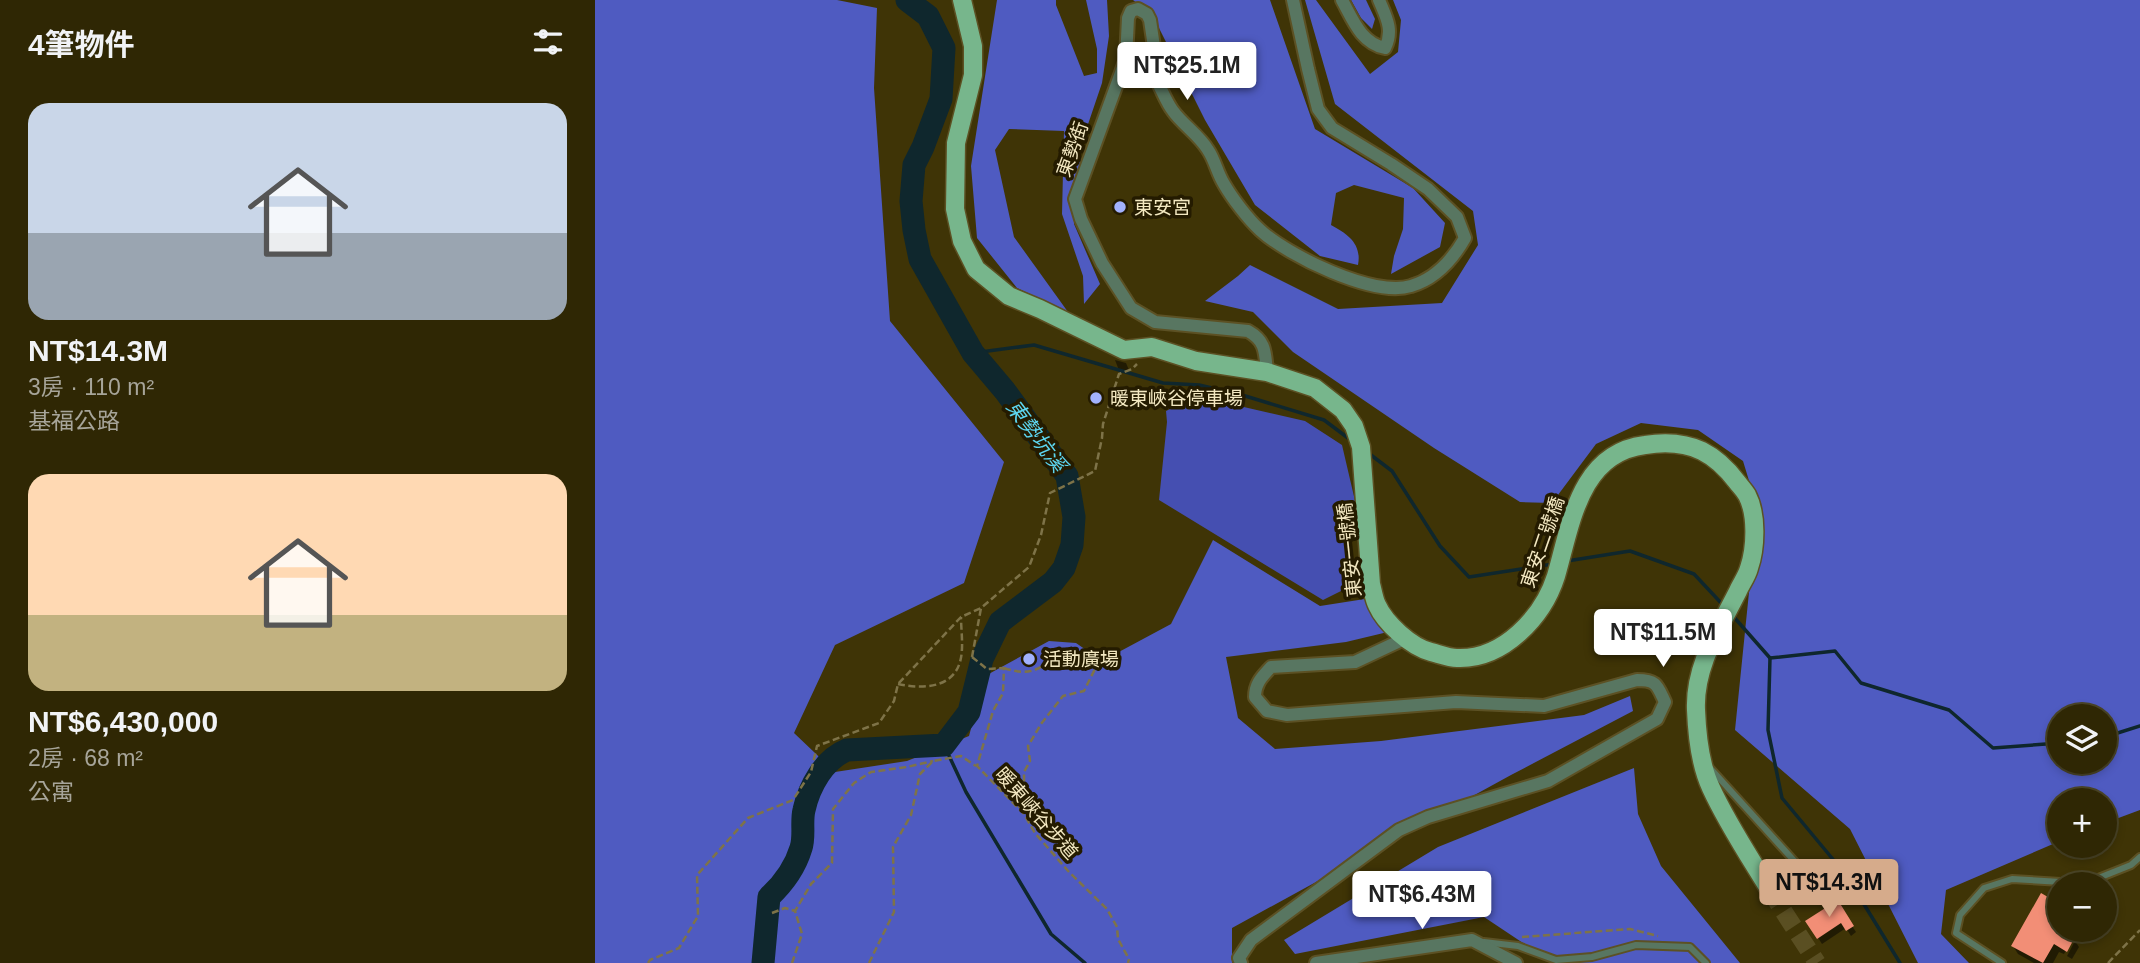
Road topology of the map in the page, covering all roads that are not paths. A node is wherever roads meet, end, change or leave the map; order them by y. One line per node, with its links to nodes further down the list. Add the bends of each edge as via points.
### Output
1 (962, 0): 5 (main road, via 971,29 973,75 957,143 955,209 962,241 976,270 1009,296 1124,350 1152,347 1196,361)
2 (1293, 0): 5 (street, 東勢街, via 1318,109 1332,128 1428,189 1457,216 1465,238 1440,269 1409,287 1373,285 1294,255 1259,229 1223,183 1209,150 1165,97 1150,20 1138,9 1128,18 1126,59 1075,200 1102,263 1131,308 1155,322 1248,331 1258,337 1265,352)
3 (1342, 0): 4 (street, via 1364,38 1385,48 1390,28)
4 (1379, 0)
5 (1267, 372): 6 (main road, 東安一號橋, via 1315,388 1343,410 1354,426 1361,447 1371,584 1377,606)
6 (1404, 639): 7 (main road, 東安二號橋, via 1456,658 1501,648 1538,612 1555,578 1584,486 1609,459 1637,446 1669,442 1701,450 1727,469 1747,496 1754,543 1749,567 1700,669 1696,708); 12 (street, via 1355,662 1271,667 1259,680 1255,697 1267,711 1287,715 1456,702 1544,706 1649,680 1657,684 1665,702 1657,719 1548,781 1399,830 1251,940 1238,958)
7 (1702, 759): 9 (main road, via 1710,786); 10 (lane)
8 (2140, 857): 16 (lane, via 2096,879 2012,879 1984,888 1961,915 1956,933)
9 (1769, 889)
10 (1826, 897)
11 (1472, 940): 13 (street); 14 (street); 15 (lane, via 1518,946 1556,960 1592,957 1636,945 1690,947)
12 (1241, 963)
13 (1316, 963)
14 (1516, 963)
15 (1706, 963)
16 (2002, 963)

